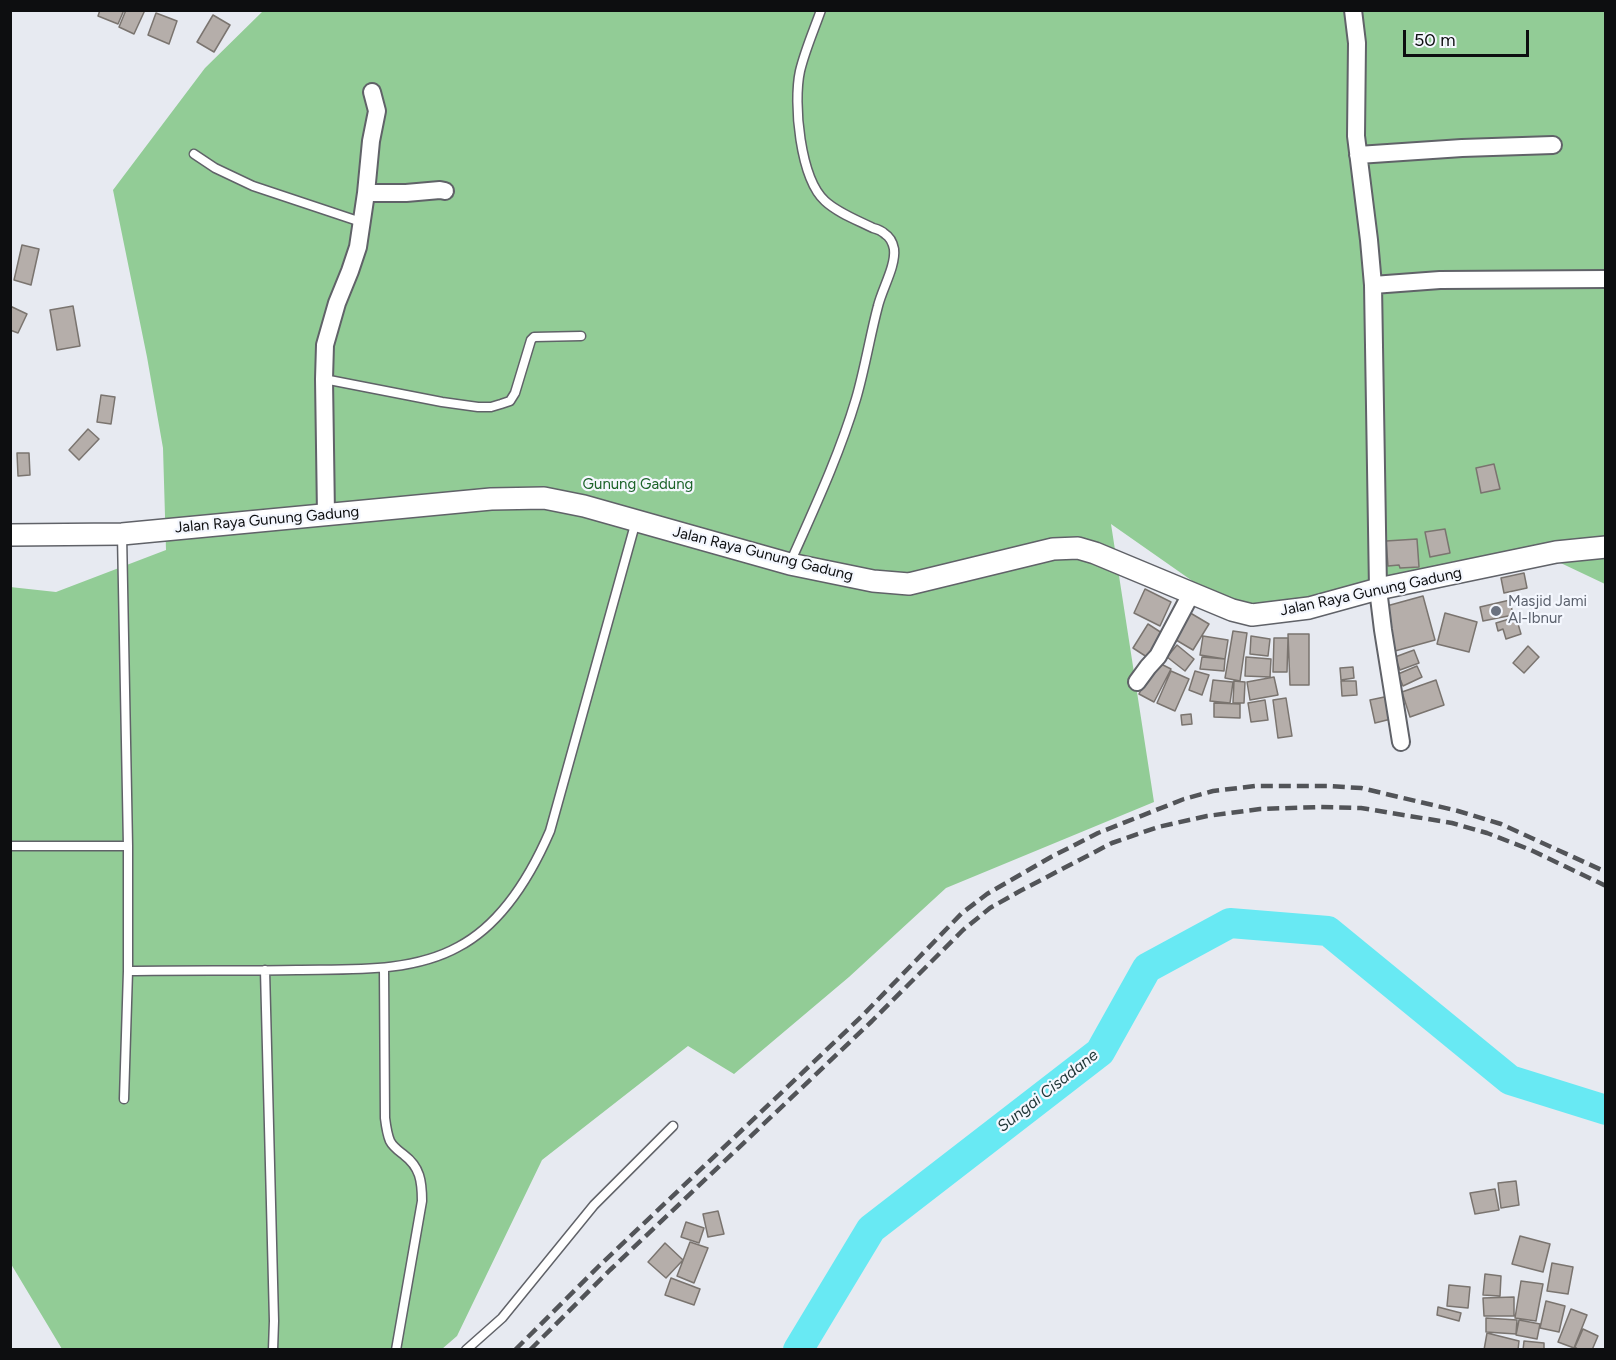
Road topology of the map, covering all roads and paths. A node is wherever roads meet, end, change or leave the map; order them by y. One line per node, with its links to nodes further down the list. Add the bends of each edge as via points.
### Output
1 (821, 10): 19 (lane, via 798,81 798,111 808,175 824,200 886,234 894,250 856,399 831,470)
2 (1353, 10): 6 (street)
3 (372, 92): 8 (street, via 377,111)
4 (1553, 145): 6 (street)
5 (195, 154): 9 (lane, via 253,186)
6 (1358, 155): 11 (street)
7 (445, 191): 8 (street)
8 (366, 193): 9 (street)
9 (361, 222): 13 (street, via 355,260 330,326)
10 (1605, 279): 11 (street, via 1440,280)
11 (1373, 285): 20 (street)
12 (581, 336): 13 (lane, via 534,337 510,401 490,407)
13 (324, 380): 14 (street)
14 (326, 515): 15 (street, Jalan Raya Gunung Gadung, via 491,499 544,498); 16 (street, Jalan Raya Gunung Gadung)
15 (636, 520): 19 (street, Jalan Raya Gunung Gadung); 26 (lane, via 550,831 529,875 498,916 458,948)
16 (122, 534): 17 (street, Jalan Raya Gunung Gadung); 25 (lane)
17 (10, 535)
18 (1605, 547): 20 (street, Jalan Raya Gunung Gadung, via 1556,552)
19 (790, 564): 21 (street, Jalan Raya Gunung Gadung, via 873,581 909,584 1053,549 1078,548)
20 (1378, 589): 21 (street, Jalan Raya Gunung Gadung, via 1309,608 1252,615); 23 (street)
21 (1191, 594): 22 (street, via 1158,656)
22 (1137, 682)
23 (1401, 742)
24 (10, 846): 25 (lane)
25 (128, 846): 27 (lane)
26 (384, 969): 28 (lane); 32 (lane, via 387,1131 395,1148 418,1170 422,1188)
27 (128, 970): 28 (lane); 29 (lane)
28 (265, 970): 31 (lane)
29 (124, 1099)
30 (673, 1126): 33 (lane, via 594,1206 502,1318)
31 (273, 1350)
32 (396, 1350)
33 (466, 1350)

